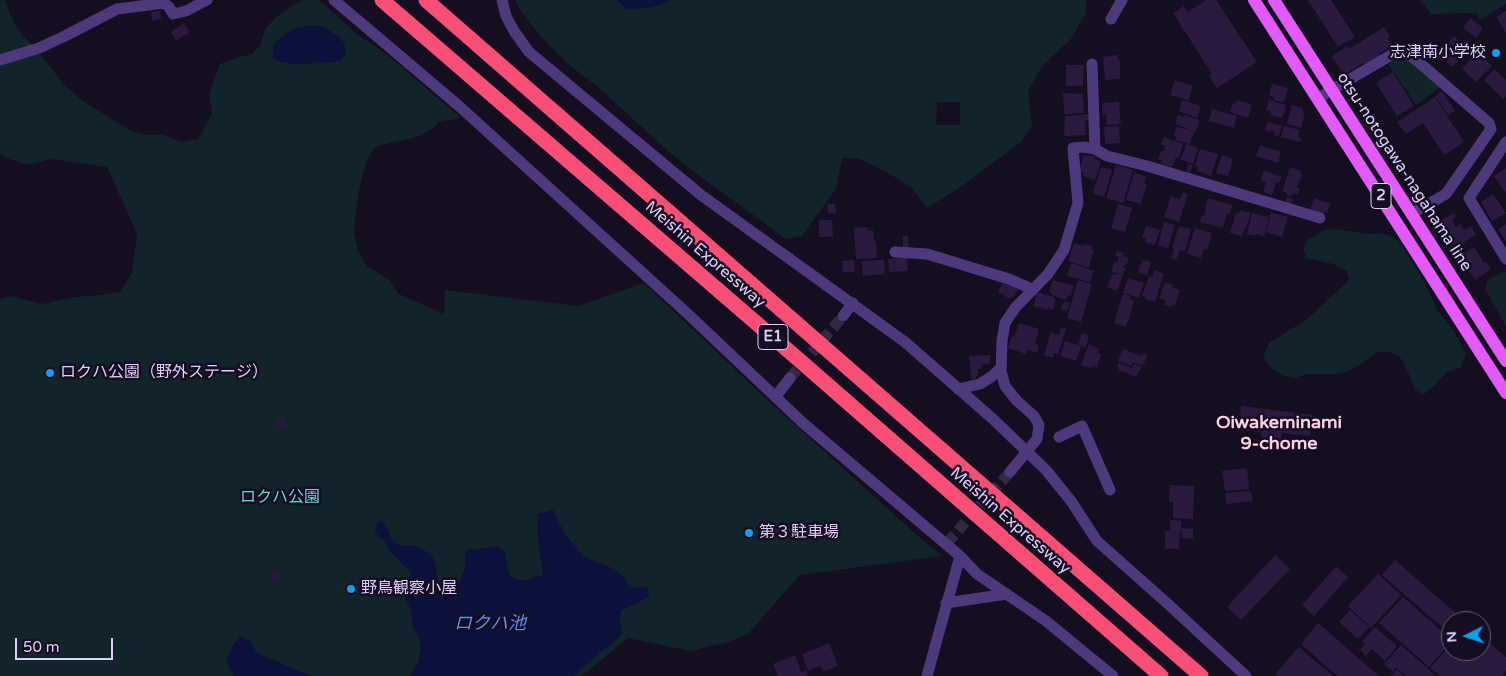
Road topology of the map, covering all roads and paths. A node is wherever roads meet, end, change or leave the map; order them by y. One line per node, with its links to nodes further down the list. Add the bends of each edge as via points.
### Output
1 (207, 0): 10 (street, via 173,14 164,3 117,9 63,38)
2 (334, 0): 28 (street, via 459,106)
3 (382, 0): 38 (highway, Meishin Expressway / E1)
4 (426, 0): 39 (highway, Meishin Expressway / E1)
5 (502, 0): 21 (street, via 514,31 530,52 702,195)
6 (1122, 0): 9 (street)
7 (1254, 0): 13 (main road, otsu-notogawa-nagahama line / 2)
8 (1274, 0): 12 (main road, otsu-notogawa-nagahama line / 2)
9 (1111, 19)
10 (0, 60)
11 (1092, 64): 15 (street)
12 (1332, 90): 13 (street); 16 (main road, otsu-notogawa-nagahama line / 2); 16 (street, via 1398,51 1407,52 1489,123 1491,129 1446,194)
13 (1318, 98): 27 (main road, otsu-notogawa-nagahama line / 2)
14 (1506, 142): 19 (street, via 1469,198)
15 (1095, 148): 17 (street, via 1107,156); 20 (street, via 1073,148 1078,203 1075,217 1058,261)
16 (1411, 214): 23 (main road, otsu-notogawa-nagahama line / 2)
17 (1320, 218)
18 (895, 252): 20 (street, via 927,254)
19 (1506, 259)
20 (1032, 289): 24 (street, via 1005,323)
21 (853, 303): 22 (street); 26 (street, via 905,342)
22 (843, 316)
23 (1506, 361)
24 (1001, 368): 26 (street, via 980,384); 30 (street, via 1008,392 1034,416 1038,425 1036,440)
25 (790, 378): 28 (street)
26 (958, 389): 30 (street)
27 (1506, 393)
28 (776, 396): 33 (street, via 818,436)
29 (1059, 437): 32 (street, via 1082,426)
30 (1027, 452): 31 (street); 40 (street, via 1060,486 1096,541)
31 (1010, 472)
32 (1110, 490)
33 (960, 556): 34 (street, via 977,574); 35 (street)
34 (1007, 594): 35 (street); 37 (street, via 1046,621)
35 (946, 603): 36 (street)
36 (927, 676)
37 (1113, 676)
38 (1161, 676)
39 (1201, 676)
40 (1246, 676)

